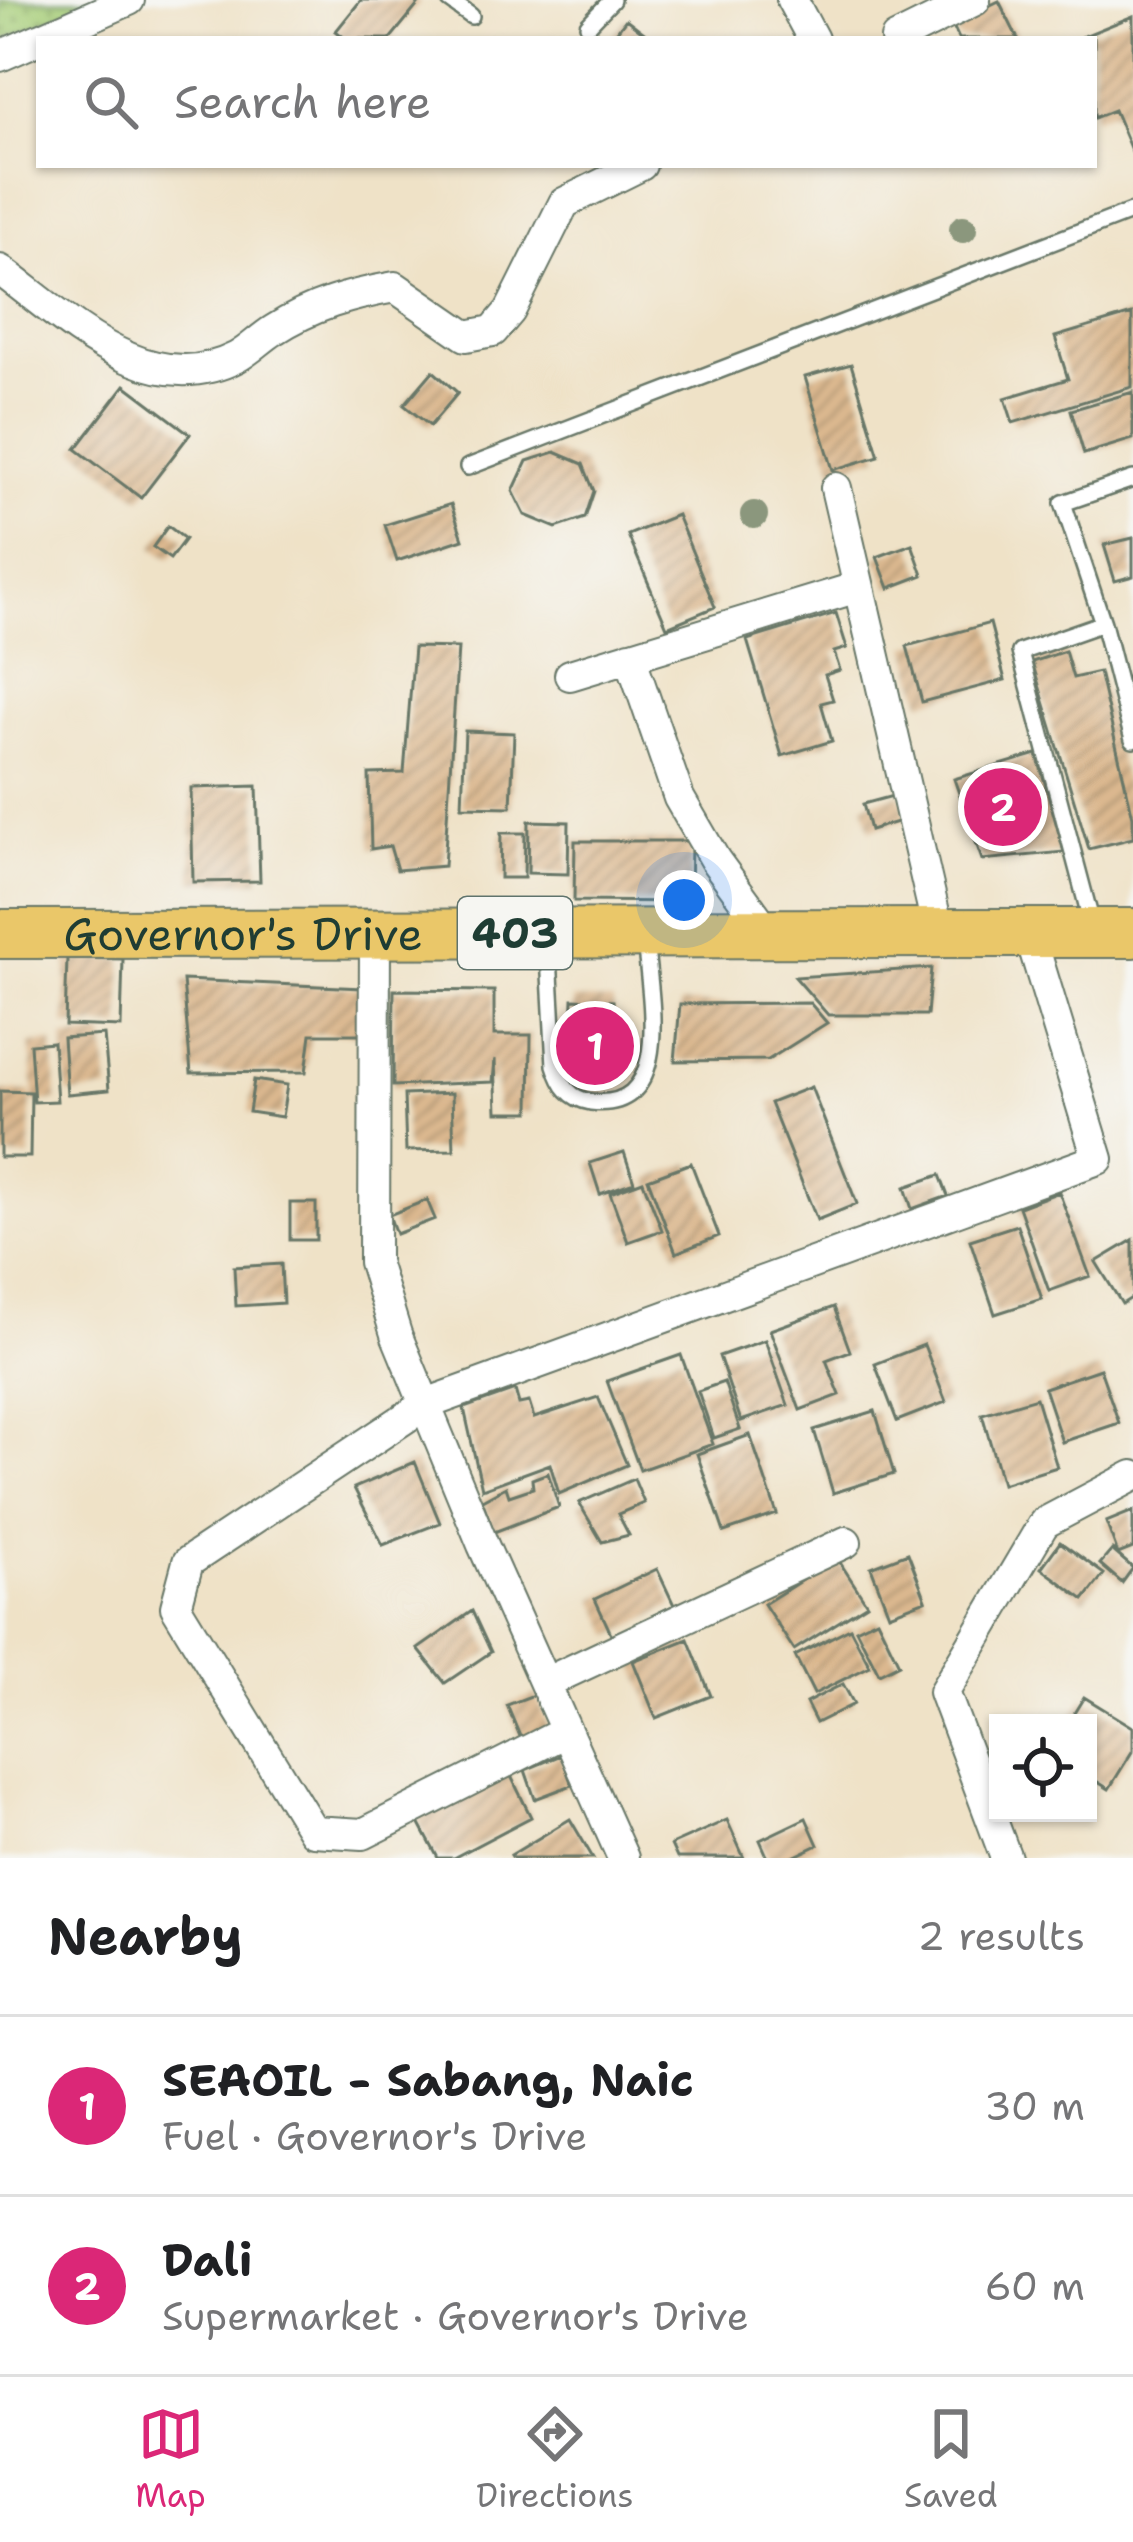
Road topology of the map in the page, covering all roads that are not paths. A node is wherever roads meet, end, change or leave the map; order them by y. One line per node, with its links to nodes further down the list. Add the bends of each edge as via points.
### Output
1 (129, 0): 8 (street)
2 (449, 0): 6 (lane)
3 (612, 0): 7 (lane)
4 (792, 0): 9 (street)
5 (975, 0): 10 (street)
6 (471, 16)
7 (588, 25)
8 (46, 36)
9 (811, 36)
10 (902, 36)
11 (36, 40): 12 (street)
12 (0, 56)
13 (634, 168): 15 (street, via 564,203 510,311 494,331 480,334 466,336 395,287 337,297 236,357 167,370 122,358)
14 (1133, 211): 16 (lane)
15 (0, 271)
16 (468, 467)
17 (1133, 479): 20 (lane, via 1063,503)
18 (836, 488): 19 (street)
19 (858, 587): 21 (street); 30 (street)
20 (1103, 623): 23 (lane); 25 (lane, via 1020,652)
21 (630, 656): 22 (street); 29 (street, via 679,798)
22 (570, 675)
23 (1133, 740)
24 (375, 933): 26 (main road, Governor's Drive / 403); 27 (main road, Governor's Drive / 403); 32 (street, via 374,1262)
25 (1114, 933): 31 (main road, Governor's Drive / 403)
26 (0, 934)
27 (548, 934): 28 (main road, Governor's Drive / 403); 28 (lane, via 560,1083 586,1102 608,1102 644,1083 650,1060)
28 (645, 934): 29 (main road, Governor's Drive / 403)
29 (770, 934): 30 (main road, Governor's Drive / 403)
30 (939, 934): 31 (main road, Governor's Drive / 403)
31 (1030, 935): 32 (street, via 1098,1159)
32 (425, 1404): 35 (street); 36 (street, via 188,1562 176,1607 313,1831 363,1834)
33 (1133, 1476): 38 (street, via 1044,1523 944,1692)
34 (846, 1542): 35 (street)
35 (545, 1684): 36 (street)
36 (565, 1732): 37 (street)
37 (623, 1858)
38 (1006, 1858)

